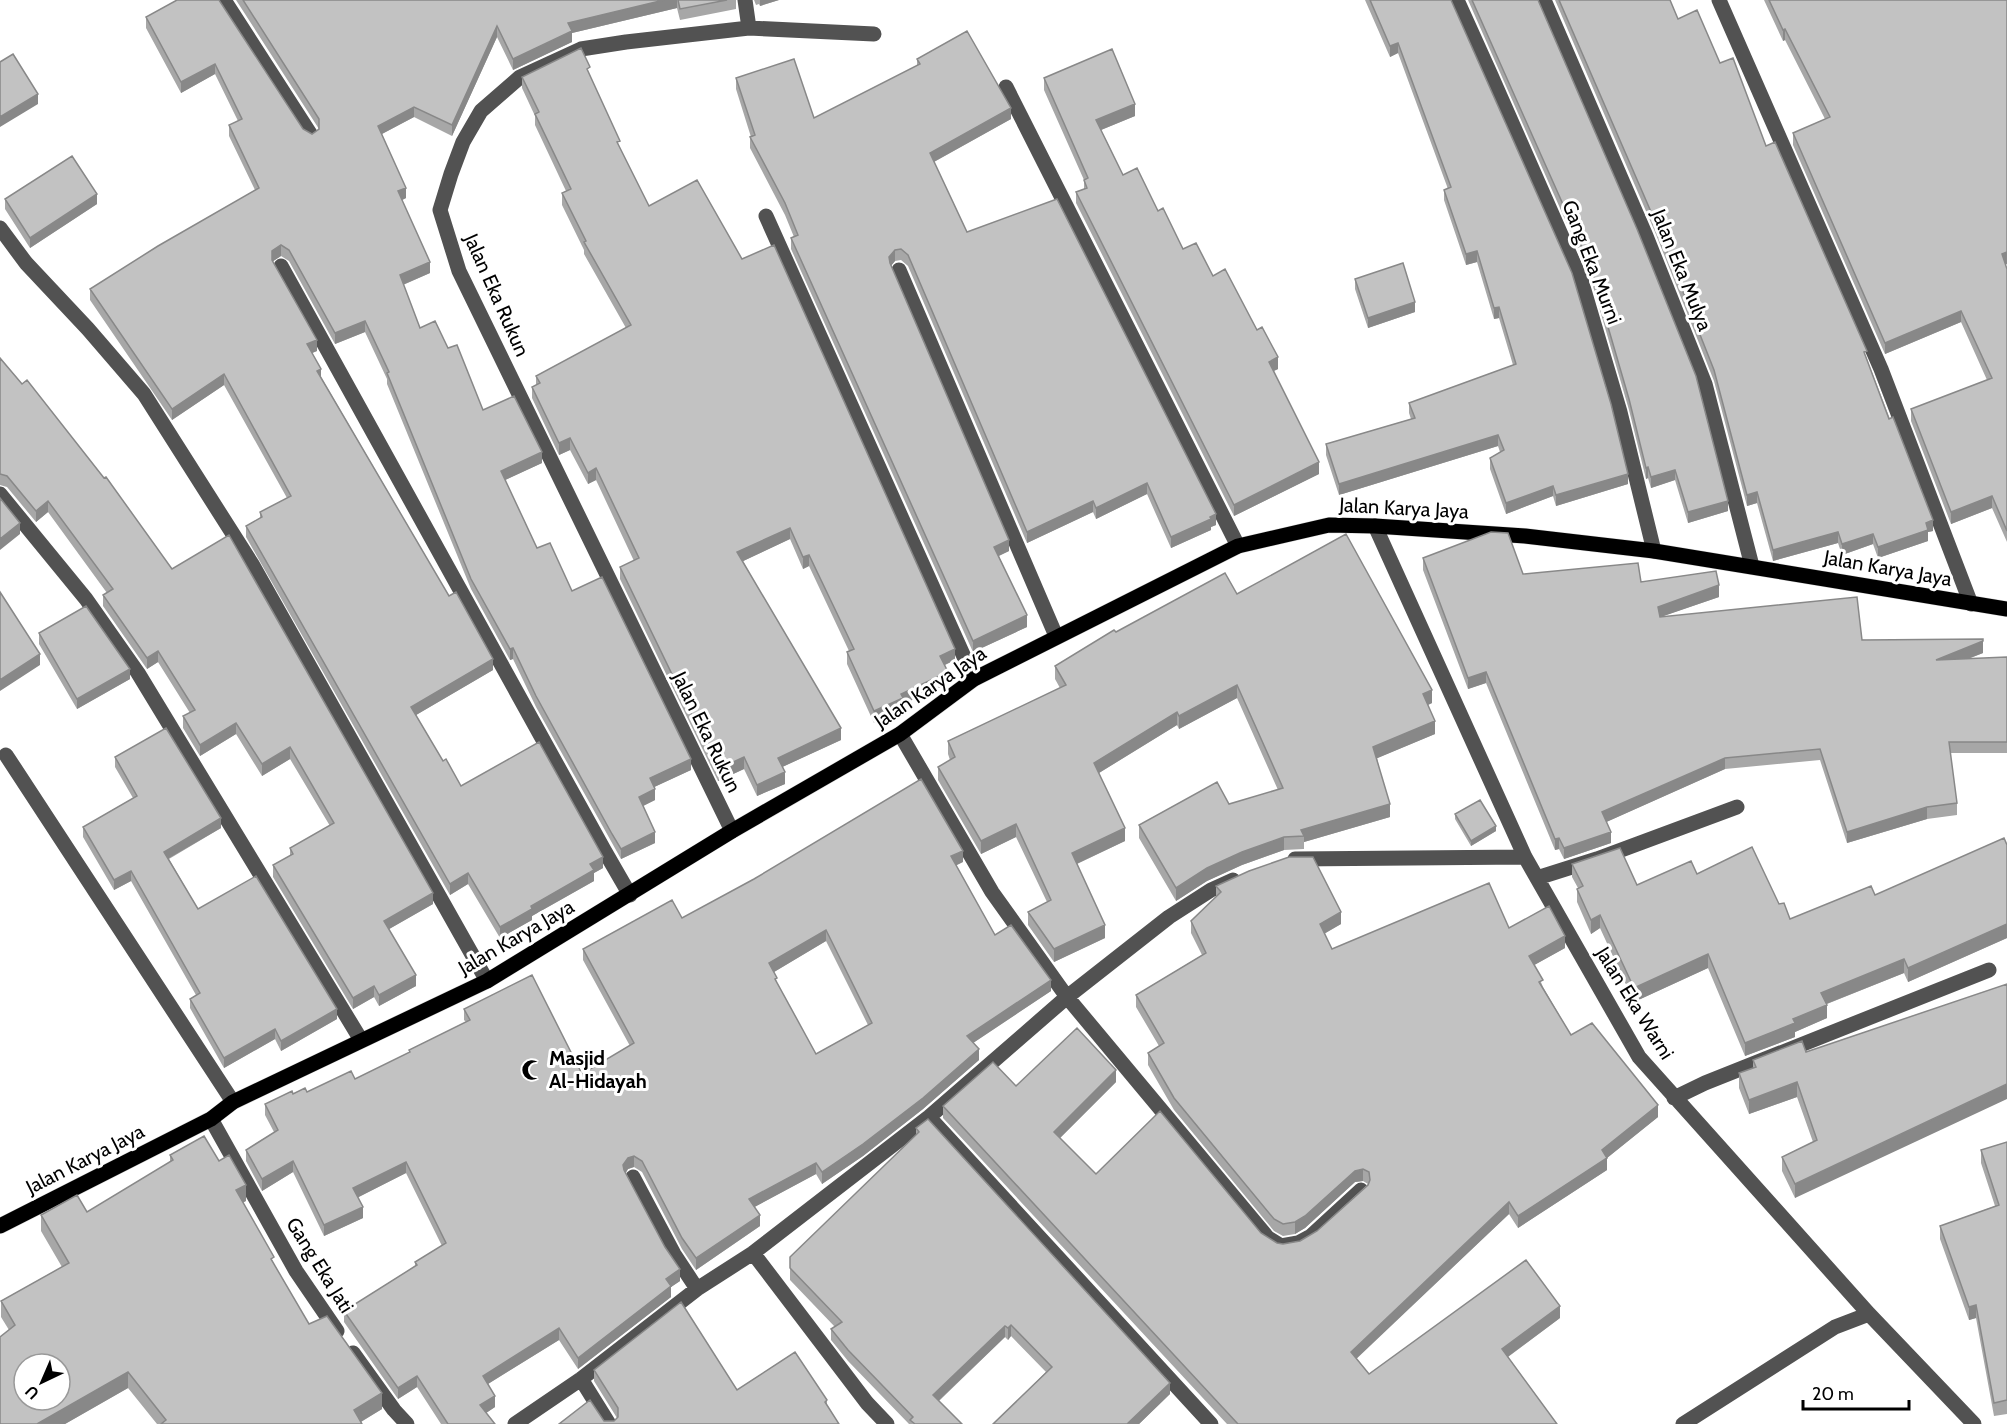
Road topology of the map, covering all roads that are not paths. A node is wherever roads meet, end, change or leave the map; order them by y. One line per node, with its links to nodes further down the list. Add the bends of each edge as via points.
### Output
1 (745, 0): 6 (street)
2 (1456, 0): 17 (street, Gang Eka Murni, via 1581,280 1620,412)
3 (1544, 0): 18 (street, Jalan Eka Mulya, via 1646,236 1704,384)
4 (1719, 0): 19 (street, via 1881,369)
5 (226, 1): 9 (street)
6 (749, 28): 7 (street, Jalan Eka Rukun); 26 (street, Jalan Eka Rukun, via 581,49 520,77 482,111 463,142 440,210 459,271)
7 (874, 34)
8 (1006, 87): 16 (street)
9 (311, 135)
10 (766, 216): 22 (street)
11 (0, 228): 33 (street, via 144,394 252,564)
12 (281, 266): 31 (street)
13 (899, 270): 21 (street)
14 (0, 494): 35 (street, via 86,599 138,673)
15 (1375, 526): 16 (main road, Jalan Karya Jaya, via 1329,525); 17 (main road, Jalan Karya Jaya, via 1525,536); 27 (street, Jalan Eka Warni)
16 (1238, 546): 21 (main road, Jalan Karya Jaya)
17 (1654, 551): 18 (main road, Jalan Karya Jaya)
18 (1752, 566): 19 (main road, Jalan Karya Jaya)
19 (1971, 604): 20 (main road, Jalan Karya Jaya)
20 (2007, 609)
21 (1056, 636): 22 (main road, Jalan Karya Jaya)
22 (974, 679): 23 (main road, Jalan Karya Jaya)
23 (900, 734): 26 (main road, Jalan Karya Jaya); 34 (street, via 992,892)
24 (6, 755): 37 (street)
25 (1737, 807): 30 (street)
26 (732, 831): 31 (main road, Jalan Karya Jaya)
27 (1525, 857): 28 (street, via 1287,859); 30 (street, Jalan Eka Warni)
28 (1276, 863)
29 (1245, 874): 34 (street, via 1169,917)
30 (1537, 878): 36 (street, Jalan Eka Warni, via 1639,1057)
31 (630, 895): 33 (main road, Jalan Karya Jaya)
32 (1989, 970): 36 (street)
33 (488, 981): 35 (main road, Jalan Karya Jaya)
34 (1067, 997): 38 (street); 41 (street, via 1268,1238 1281,1246 1304,1240)
35 (361, 1040): 37 (main road, Jalan Karya Jaya)
36 (1674, 1098): 45 (street, Jalan Eka Warni)
37 (233, 1102): 39 (main road, Jalan Karya Jaya)
38 (929, 1117): 43 (street); 51 (street)
39 (211, 1119): 42 (main road, Jalan Karya Jaya); 47 (street, Gang Eka Jati, via 296,1271)
40 (633, 1177): 44 (street)
41 (1361, 1190)
42 (0, 1226)
43 (753, 1253): 44 (street); 50 (street)
44 (697, 1289): 46 (street)
45 (1869, 1314): 52 (street, via 1835,1327); 53 (street, Jalan Eka Warni)
46 (581, 1379): 48 (street); 49 (street)
47 (407, 1424)
48 (514, 1424)
49 (609, 1424)
50 (887, 1424)
51 (1211, 1424)
52 (1683, 1424)
53 (1974, 1424)

